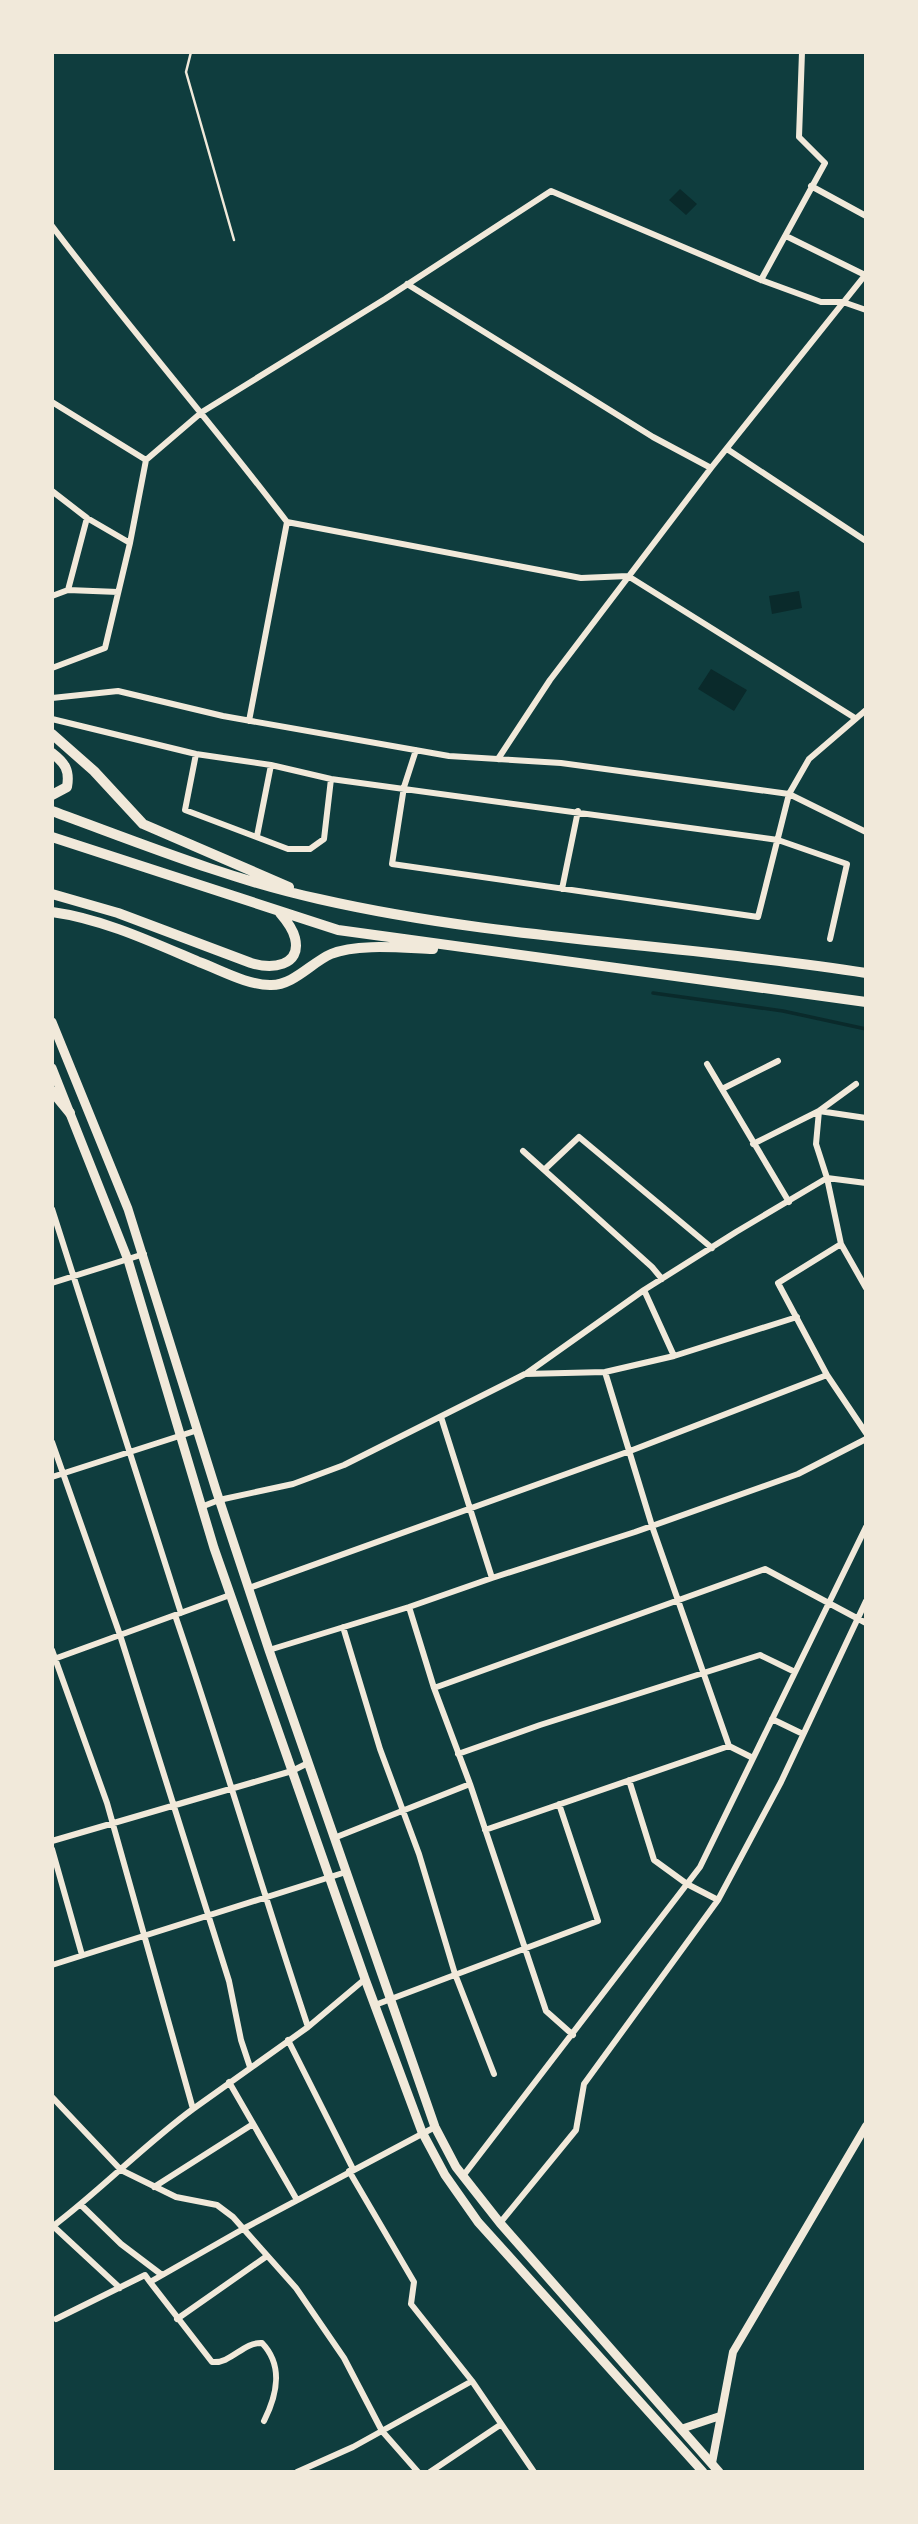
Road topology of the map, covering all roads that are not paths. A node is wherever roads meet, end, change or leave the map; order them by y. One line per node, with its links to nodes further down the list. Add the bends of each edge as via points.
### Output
1 (191, 52): 7 (lane, via 187,72)
2 (802, 52): 3 (street, via 799,137 825,163)
3 (811, 186): 4 (street); 6 (street)
4 (866, 216)
5 (52, 226): 14 (street)
6 (786, 236): 8 (street); 9 (street)
7 (234, 240)
8 (865, 275): 11 (street)
9 (761, 280): 10 (street, via 551,191); 11 (street, via 821,302)
10 (407, 284): 14 (street); 17 (street)
11 (843, 302): 12 (street); 15 (street)
12 (866, 310)
13 (52, 401): 16 (street)
14 (202, 412): 16 (street); 20 (street)
15 (727, 449): 17 (street); 21 (street)
16 (146, 460): 22 (street)
17 (711, 468): 23 (street)
18 (52, 491): 19 (street)
19 (87, 518): 22 (street); 24 (street)
20 (287, 522): 23 (street, via 581,578); 32 (street)
21 (866, 541)
22 (130, 543): 25 (street)
23 (628, 576): 30 (street); 37 (street)
24 (68, 590): 25 (street); 26 (street)
25 (118, 592): 27 (street, via 105,648)
26 (52, 596)
27 (52, 668)
28 (52, 698): 32 (street, via 118,691)
29 (866, 710): 30 (street)
30 (855, 718): 41 (street, via 809,759)
31 (52, 719): 36 (street)
32 (249, 721): 34 (street)
33 (52, 734): 51 (highway, via 143,824)
34 (416, 750): 37 (street); 40 (street)
35 (52, 752): 42 (highway, via 67,767 69,777 67,787)
36 (196, 754): 38 (street); 46 (street, via 185,810)
37 (498, 759): 41 (street, via 561,763)
38 (271, 765): 39 (street); 46 (street)
39 (331, 779): 40 (street); 46 (street, via 324,839 310,849 288,849)
40 (404, 788): 44 (street); 49 (street, via 391,864)
41 (789, 794): 45 (street); 48 (street)
42 (52, 795)
43 (52, 811): 51 (highway, via 238,879)
44 (578, 811): 48 (street); 49 (street)
45 (866, 832)
46 (257, 836)
47 (52, 837): 53 (highway)
48 (778, 840): 49 (street, via 758,916); 54 (street, via 847,864)
49 (562, 889)
50 (52, 894): 53 (highway, via 273,968 295,953 296,940)
51 (319, 900): 56 (highway, via 542,936)
52 (52, 912): 55 (highway, via 128,932 219,970 272,986 333,953 373,947)
53 (280, 912): 55 (highway, via 338,930)
54 (830, 939)
55 (482, 950): 57 (highway)
56 (866, 973)
57 (866, 1002)
58 (52, 1023): 77 (main road)
59 (778, 1061): 63 (street)
60 (707, 1064): 63 (street)
61 (52, 1068): 66 (main road)
62 (856, 1084): 65 (street)
63 (722, 1089): 68 (street)
64 (52, 1091): 66 (highway)
65 (819, 1111): 67 (street); 68 (street); 71 (street, via 816,1144)
66 (70, 1113): 78 (main road)
67 (866, 1118)
68 (753, 1144): 73 (street)
69 (523, 1151): 70 (street)
70 (544, 1170): 76 (street, via 579,1137); 80 (street)
71 (827, 1178): 72 (street); 73 (street); 75 (street)
72 (866, 1183)
73 (789, 1202): 76 (street)
74 (52, 1209): 79 (street)
75 (841, 1244): 82 (street); 84 (street, via 778,1283)
76 (712, 1248): 80 (street)
77 (144, 1254): 78 (street); 90 (main road)
78 (128, 1260): 79 (street); 92 (main road)
79 (75, 1276): 81 (street); 96 (street)
80 (662, 1279): 83 (street)
81 (52, 1283)
82 (866, 1288)
83 (644, 1290): 85 (street); 87 (street)
84 (797, 1317): 85 (street); 88 (street)
85 (674, 1356): 86 (street)
86 (605, 1372): 87 (street); 95 (street)
87 (525, 1374): 89 (street)
88 (827, 1376): 91 (street); 95 (street)
89 (441, 1417): 99 (street, via 318,1475); 101 (street)
90 (198, 1430): 92 (street); 99 (main road)
91 (866, 1433)
92 (180, 1437): 96 (street); 100 (main road)
93 (866, 1439): 102 (street, via 798,1474)
94 (52, 1442): 97 (street)
95 (630, 1451): 101 (street); 102 (street)
96 (130, 1452): 97 (street); 111 (street)
97 (64, 1474): 98 (street); 115 (street)
98 (52, 1478)
99 (219, 1500): 100 (street); 105 (main road)
100 (201, 1507): 106 (main road)
101 (470, 1509): 104 (street); 105 (street)
102 (652, 1527): 104 (street); 107 (street)
103 (866, 1527): 109 (street)
104 (492, 1578): 110 (street)
105 (248, 1588): 117 (main road)
106 (230, 1595): 111 (street); 128 (main road)
107 (677, 1600): 109 (street, via 765,1569); 119 (street); 121 (street)
108 (866, 1601): 112 (street)
109 (828, 1602): 112 (street); 120 (street)
110 (409, 1607): 114 (street); 121 (street)
111 (178, 1614): 115 (street); 131 (street)
112 (857, 1618): 113 (street); 123 (street)
113 (866, 1623)
114 (343, 1627): 117 (street); 134 (street)
115 (120, 1635): 118 (street); 133 (street)
116 (52, 1650): 118 (street)
117 (269, 1650): 127 (main road)
118 (54, 1659): 135 (street)
119 (703, 1672): 120 (street, via 760,1655); 124 (street); 125 (street)
120 (795, 1672): 122 (street)
121 (433, 1688): 125 (street)
122 (772, 1719): 123 (street); 126 (street)
123 (803, 1734): 144 (street)
124 (729, 1746): 126 (street); 129 (street)
125 (458, 1754): 130 (street)
126 (753, 1758): 142 (street, via 700,1867)
127 (308, 1763): 128 (street); 137 (main road)
128 (292, 1771): 131 (street); 141 (main road)
129 (629, 1780): 132 (street); 142 (street, via 654,1860)
130 (470, 1784): 134 (street); 136 (street)
131 (232, 1787): 133 (street); 143 (street)
132 (559, 1804): 136 (street); 147 (street, via 598,1921)
133 (173, 1805): 135 (street); 145 (street)
134 (402, 1811): 137 (street); 150 (street)
135 (112, 1822): 138 (street); 146 (street)
136 (485, 1830): 147 (street)
137 (334, 1838): 140 (main road)
138 (52, 1841)
139 (52, 1849): 148 (street)
140 (346, 1872): 141 (street); 152 (main road)
141 (330, 1878): 143 (street); 151 (main road)
142 (687, 1884): 144 (street); 155 (street)
143 (265, 1896): 145 (street); 154 (street)
144 (718, 1900): 172 (street, via 584,2084 576,2130)
145 (207, 1915): 146 (street); 157 (street)
146 (145, 1934): 148 (street); 161 (street)
147 (525, 1948): 150 (street); 155 (street, via 546,2011)
148 (82, 1955): 149 (street)
149 (52, 1965)
150 (456, 1974): 152 (street); 158 (street)
151 (365, 1979): 153 (main road); 154 (street)
152 (390, 2000): 153 (street); 164 (main road)
153 (375, 2005): 165 (main road)
154 (308, 2027): 156 (street)
155 (573, 2035): 168 (street)
156 (288, 2040): 157 (street); 167 (street)
157 (250, 2067): 159 (street)
158 (495, 2074)
159 (229, 2082): 161 (street); 162 (street)
160 (52, 2097): 166 (street)
161 (193, 2109): 166 (street)
162 (253, 2124): 169 (street); 170 (street)
163 (866, 2126): 182 (street, via 733,2352)
164 (435, 2127): 165 (street); 168 (main road)
165 (422, 2132): 167 (street); 192 (main road, via 478,2222)
166 (121, 2170): 169 (street); 171 (street)
167 (351, 2170): 170 (street); 181 (street, via 414,2282 411,2304)
168 (463, 2176): 172 (main road)
169 (154, 2187): 174 (street, via 217,2206)
170 (297, 2200): 174 (street)
171 (81, 2205): 173 (street); 176 (street)
172 (500, 2223): 185 (main road)
173 (53, 2226): 178 (street)
174 (243, 2229): 175 (street); 176 (street)
175 (267, 2256): 180 (street); 186 (street, via 296,2288 344,2357)
176 (162, 2275): 177 (street)
177 (150, 2282): 178 (street, via 145,2275); 180 (street)
178 (120, 2288): 179 (street)
179 (56, 2319)
180 (177, 2319): 183 (street, via 212,2362 222,2363 255,2343 262,2343 272,2354 277,2378)
181 (472, 2381): 184 (street); 186 (street)
182 (720, 2416): 185 (street); 187 (street)
183 (264, 2421)
184 (500, 2425): 190 (street); 191 (street)
185 (681, 2429): 187 (main road)
186 (382, 2431): 188 (street); 189 (street)
187 (712, 2463): 193 (main road)
188 (298, 2471)
189 (418, 2472)
190 (430, 2472)
191 (534, 2472)
192 (703, 2472)
193 (719, 2472)

